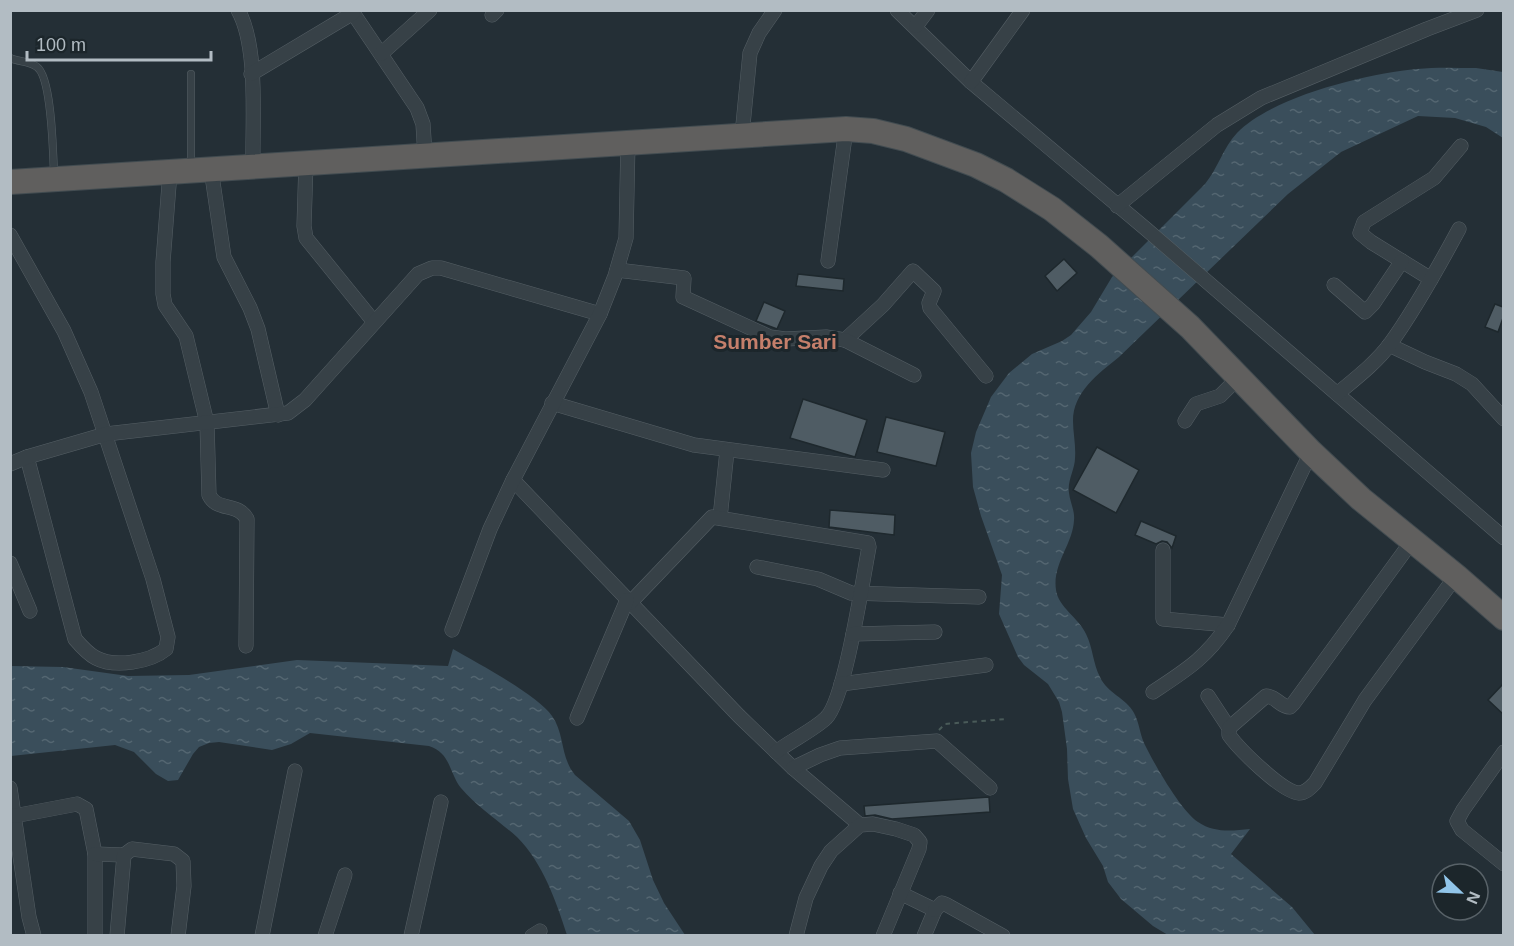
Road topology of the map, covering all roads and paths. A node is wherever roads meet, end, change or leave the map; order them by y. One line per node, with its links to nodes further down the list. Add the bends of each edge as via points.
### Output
1 (238, 10): 13 (street, via 248,34)
2 (430, 10): 10 (street)
3 (775, 10): 16 (street, via 750,53)
4 (897, 10): 9 (street)
5 (928, 10): 9 (street)
6 (1023, 10): 14 (street)
7 (1477, 10): 25 (street, via 1262,98 1217,125)
8 (352, 12): 10 (street); 13 (street)
9 (916, 26): 14 (street)
10 (381, 54): 19 (street, via 421,116)
11 (10, 58): 23 (lane, via 36,66 43,76 49,99)
12 (191, 74): 22 (lane)
13 (251, 74): 21 (street)
14 (971, 82): 25 (street)
15 (846, 129): 16 (highway); 28 (street); 39 (highway, via 906,139 1006,180 1099,246 1191,327)
16 (742, 135): 17 (highway)
17 (628, 142): 19 (highway); 30 (street, via 626,238)
18 (1461, 146): 29 (street, via 1434,178 1364,222 1360,230 1363,236)
19 (425, 156): 20 (highway)
20 (306, 163): 21 (highway); 34 (street, via 306,238)
21 (253, 167): 22 (highway)
22 (191, 171): 23 (highway); 42 (street, via 224,257 258,329); 45 (street, via 163,262 163,294 165,305 186,336)
23 (55, 180): 24 (highway)
24 (10, 182)
25 (1117, 206): 40 (street)
26 (1459, 229): 31 (street)
27 (10, 235): 46 (street, via 79,361)
28 (828, 261)
29 (1402, 261): 31 (street); 32 (street, via 1365,312)
30 (617, 270): 33 (street); 35 (street, via 684,278 683,297 770,337)
31 (1431, 279): 36 (street)
32 (1334, 285)
33 (600, 314): 34 (street, via 432,268 418,274); 41 (street)
34 (374, 322): 42 (street, via 299,407)
35 (845, 340): 37 (street); 38 (street, via 913,272 934,291 930,308)
36 (1389, 345): 40 (street); 43 (street, via 1472,384)
37 (914, 375)
38 (986, 376)
39 (1239, 377): 44 (street, via 1220,396 1196,404); 48 (highway)
40 (1337, 394): 54 (street)
41 (552, 403): 47 (street, via 693,445); 52 (street)
42 (278, 415): 45 (street)
43 (1503, 419)
44 (1185, 421)
45 (207, 423): 46 (street); 69 (street, via 209,495 218,506 238,509 247,519)
46 (106, 434): 49 (street); 49 (street, via 168,637 166,649 158,656 106,662 90,654 75,639)
47 (727, 451): 51 (street); 53 (street)
48 (1311, 452): 55 (highway); 65 (street)
49 (27, 457): 50 (street)
50 (10, 464)
51 (883, 470)
52 (513, 480): 62 (street); 66 (street)
53 (720, 518): 60 (street, via 868,543); 62 (street, via 709,519)
54 (1503, 538)
55 (1412, 541): 59 (highway); 76 (street, via 1293,704 1284,707 1273,696 1266,696)
56 (1163, 550): 65 (street, via 1163,619)
57 (10, 563): 63 (street)
58 (757, 567): 60 (street, via 809,577)
59 (1456, 576): 64 (highway); 76 (street, via 1365,700 1309,790 1292,790 1255,764 1228,735)
60 (861, 594): 61 (street); 68 (street)
61 (979, 597)
62 (628, 601): 74 (street); 78 (street)
63 (30, 610)
64 (1503, 618)
65 (1228, 625): 72 (street, via 1197,662)
66 (452, 630)
67 (934, 632): 68 (street)
68 (852, 634): 71 (street)
69 (246, 646)
70 (986, 665): 71 (street)
71 (841, 684): 78 (street, via 826,719)
72 (1153, 692)
73 (1208, 696): 76 (street)
74 (577, 718)
75 (1006, 719): 77 (path, via 945,724)
76 (1228, 728)
77 (937, 741): 80 (street, via 840,748); 83 (street)
78 (776, 752): 80 (street)
79 (1503, 752): 89 (street, via 1457,821 1462,830)
80 (793, 768): 86 (street)
81 (295, 771): 97 (street)
82 (10, 788): 85 (street)
83 (990, 788)
84 (441, 802): 99 (street)
85 (14, 816): 87 (street, via 81,804 86,809); 93 (street)
86 (860, 825): 91 (street, via 896,829 918,838 919,849); 100 (street, via 831,851 821,866 806,898)
87 (95, 854): 88 (street); 94 (street)
88 (124, 855): 95 (street); 96 (street, via 132,849 143,850 174,854 183,861)
89 (1503, 864)
90 (345, 875): 98 (street)
91 (900, 893): 92 (street); 101 (street)
92 (935, 910): 102 (street); 103 (street, via 942,903 947,904)
93 (34, 936)
94 (95, 936)
95 (117, 936)
96 (178, 936)
97 (262, 936)
98 (325, 936)
99 (411, 936)
100 (796, 936)
101 (883, 936)
102 (924, 936)
103 (1003, 936)

